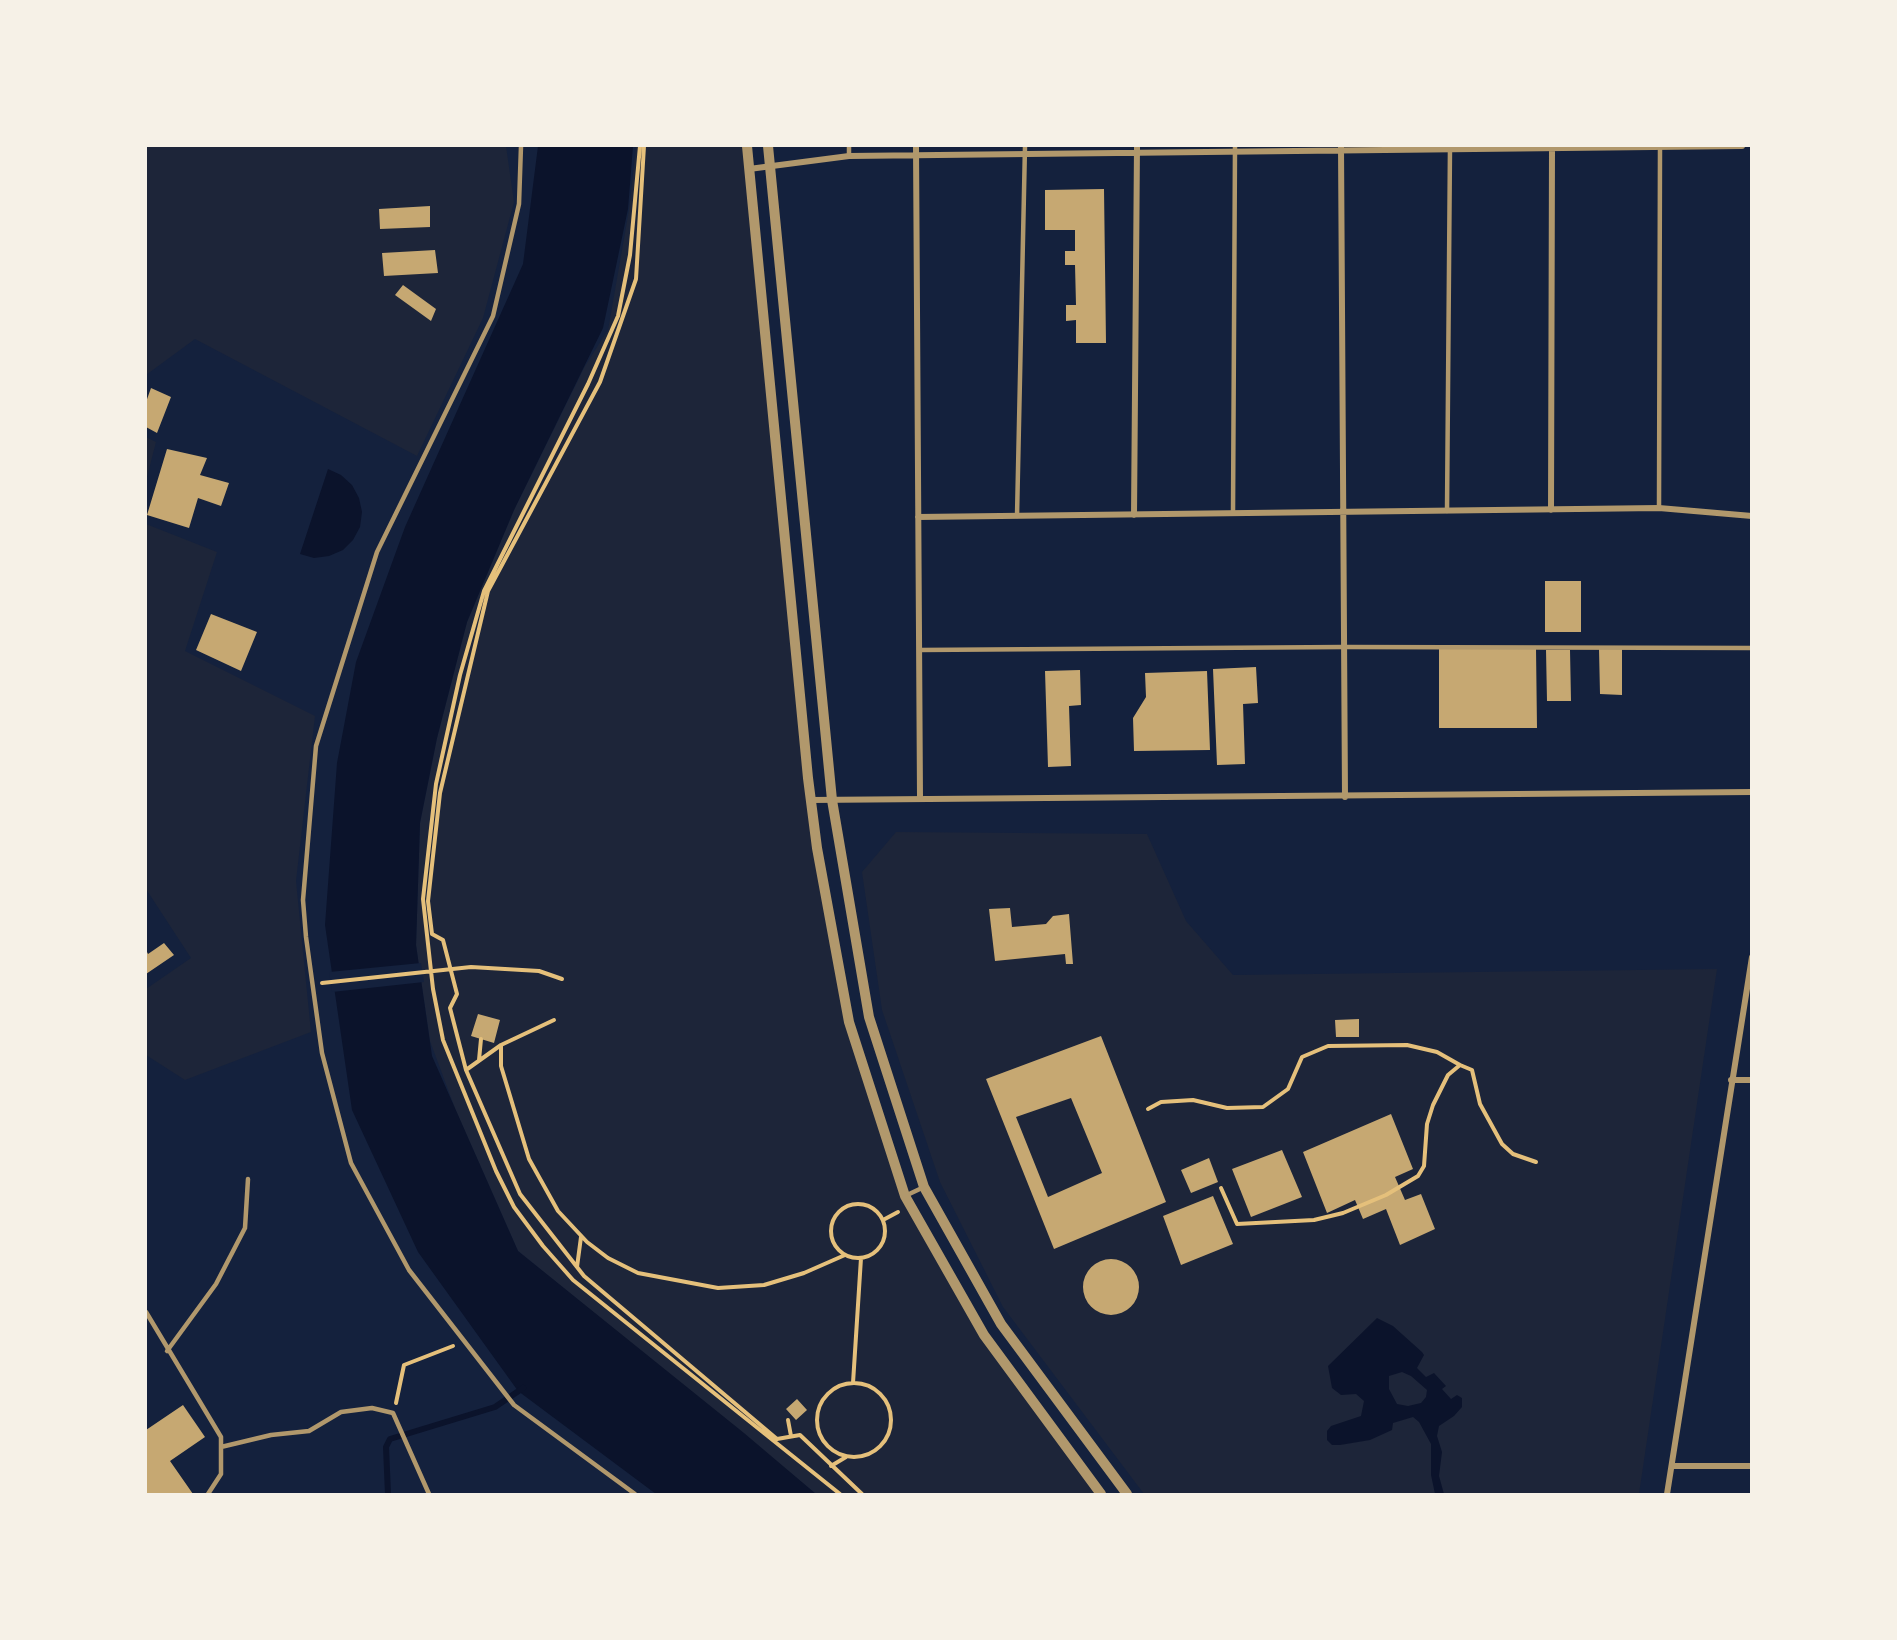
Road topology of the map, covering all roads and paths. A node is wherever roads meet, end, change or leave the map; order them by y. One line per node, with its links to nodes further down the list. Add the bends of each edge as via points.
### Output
1 (521, 146): 60 (lane, via 519,204 493,316 377,552 316,746 303,900 321,1053 351,1163 409,1270)
2 (642, 146): 46 (path, via 636,279 600,382 488,591 440,793 428,901 432,934 443,940 457,994 450,1008); 74 (path, via 630,255 618,316 484,591 460,675 436,784 423,899 433,988 443,1040 496,1171 514,1207 543,1246 573,1280)
3 (747, 146): 20 (street)
4 (768, 146): 19 (street)
5 (849, 146): 17 (lane)
6 (916, 146): 18 (street)
7 (1025, 146): 16 (lane)
8 (1137, 146): 15 (street)
9 (1742, 146): 11 (street)
10 (1552, 147): 11 (street); 13 (street); 22 (street)
11 (1660, 147): 21 (lane)
12 (1341, 148): 13 (street); 14 (street); 24 (street)
13 (1450, 148): 23 (lane)
14 (1235, 149): 15 (street); 25 (lane)
15 (1137, 154): 16 (street); 26 (street)
16 (1025, 155): 18 (street); 27 (lane)
17 (849, 156): 18 (street); 19 (street)
18 (916, 156): 29 (street)
19 (770, 166): 20 (street); 37 (street)
20 (749, 169): 36 (street)
21 (1659, 508): 22 (street); 28 (street)
22 (1551, 510): 23 (street)
23 (1447, 511): 24 (street)
24 (1344, 512): 25 (street); 30 (street)
25 (1233, 513): 26 (street)
26 (1134, 515): 27 (street)
27 (1017, 516): 29 (street)
28 (1752, 516)
29 (918, 517): 32 (street)
30 (1344, 647): 31 (lane); 32 (lane); 34 (street)
31 (1752, 648)
32 (919, 650): 35 (street)
33 (1752, 792): 34 (street)
34 (1346, 797): 35 (street)
35 (920, 798): 37 (street)
36 (811, 800): 37 (street); 54 (street, via 849,1022)
37 (832, 800): 52 (street, via 869,1017)
38 (1752, 957): 47 (street)
39 (562, 979): 40 (path, via 539,971 471,967)
40 (329, 983)
41 (554, 1020): 43 (path)
42 (481, 1039): 44 (path)
43 (501, 1045): 44 (path); 55 (path, via 501,1066 529,1159 558,1211)
44 (478, 1061): 46 (path)
45 (1460, 1065): 49 (path, via 1437,1052 1407,1045 1329,1046 1302,1057 1288,1089 1263,1107 1227,1108 1192,1100 1161,1102); 50 (path, via 1472,1070 1480,1104 1502,1144 1513,1154); 53 (path, via 1444,1082 1432,1105 1426,1124 1424,1166 1418,1176 1386,1195 1343,1214 1314,1220 1237,1224)
46 (466, 1070): 58 (path, via 520,1194)
47 (1731, 1080): 48 (street); 70 (street)
48 (1752, 1080)
49 (1148, 1109)
50 (1536, 1162)
51 (248, 1179): 61 (lane, via 245,1228 216,1284)
52 (924, 1187): 54 (lane); 77 (street, via 1001,1324)
53 (1221, 1188)
54 (905, 1196): 76 (street, via 984,1335)
55 (581, 1236): 56 (path, via 608,1258 638,1273 718,1288 764,1285); 58 (path)
56 (845, 1255): 57 (path); 57 (path, via 834,1243 832,1226 847,1206 864,1204 878,1213 885,1228 882,1245)
57 (861, 1258): 62 (path)
58 (577, 1267): 65 (path, via 777,1438)
59 (146, 1312): 61 (lane)
60 (463, 1342): 63 (path, via 404,1365); 73 (lane, via 514,1405)
61 (167, 1351): 66 (lane, via 221,1437)
62 (853, 1383): 67 (path, via 831,1391 818,1411 821,1438 829,1448); 67 (path, via 878,1392 891,1425 877,1449 864,1456)
63 (393, 1413): 66 (lane, via 372,1408 341,1412 309,1431 271,1435); 72 (lane)
64 (788, 1420): 65 (path)
65 (791, 1436): 68 (path, via 800,1435)
66 (221, 1448): 71 (lane, via 221,1474)
67 (846, 1457): 68 (path)
68 (831, 1466): 75 (path)
69 (1752, 1466): 70 (street)
70 (1672, 1467): 78 (street)
71 (207, 1494)
72 (429, 1494)
73 (635, 1494)
74 (840, 1494)
75 (862, 1494)
76 (1101, 1494)
77 (1127, 1494)
78 (1668, 1494)

